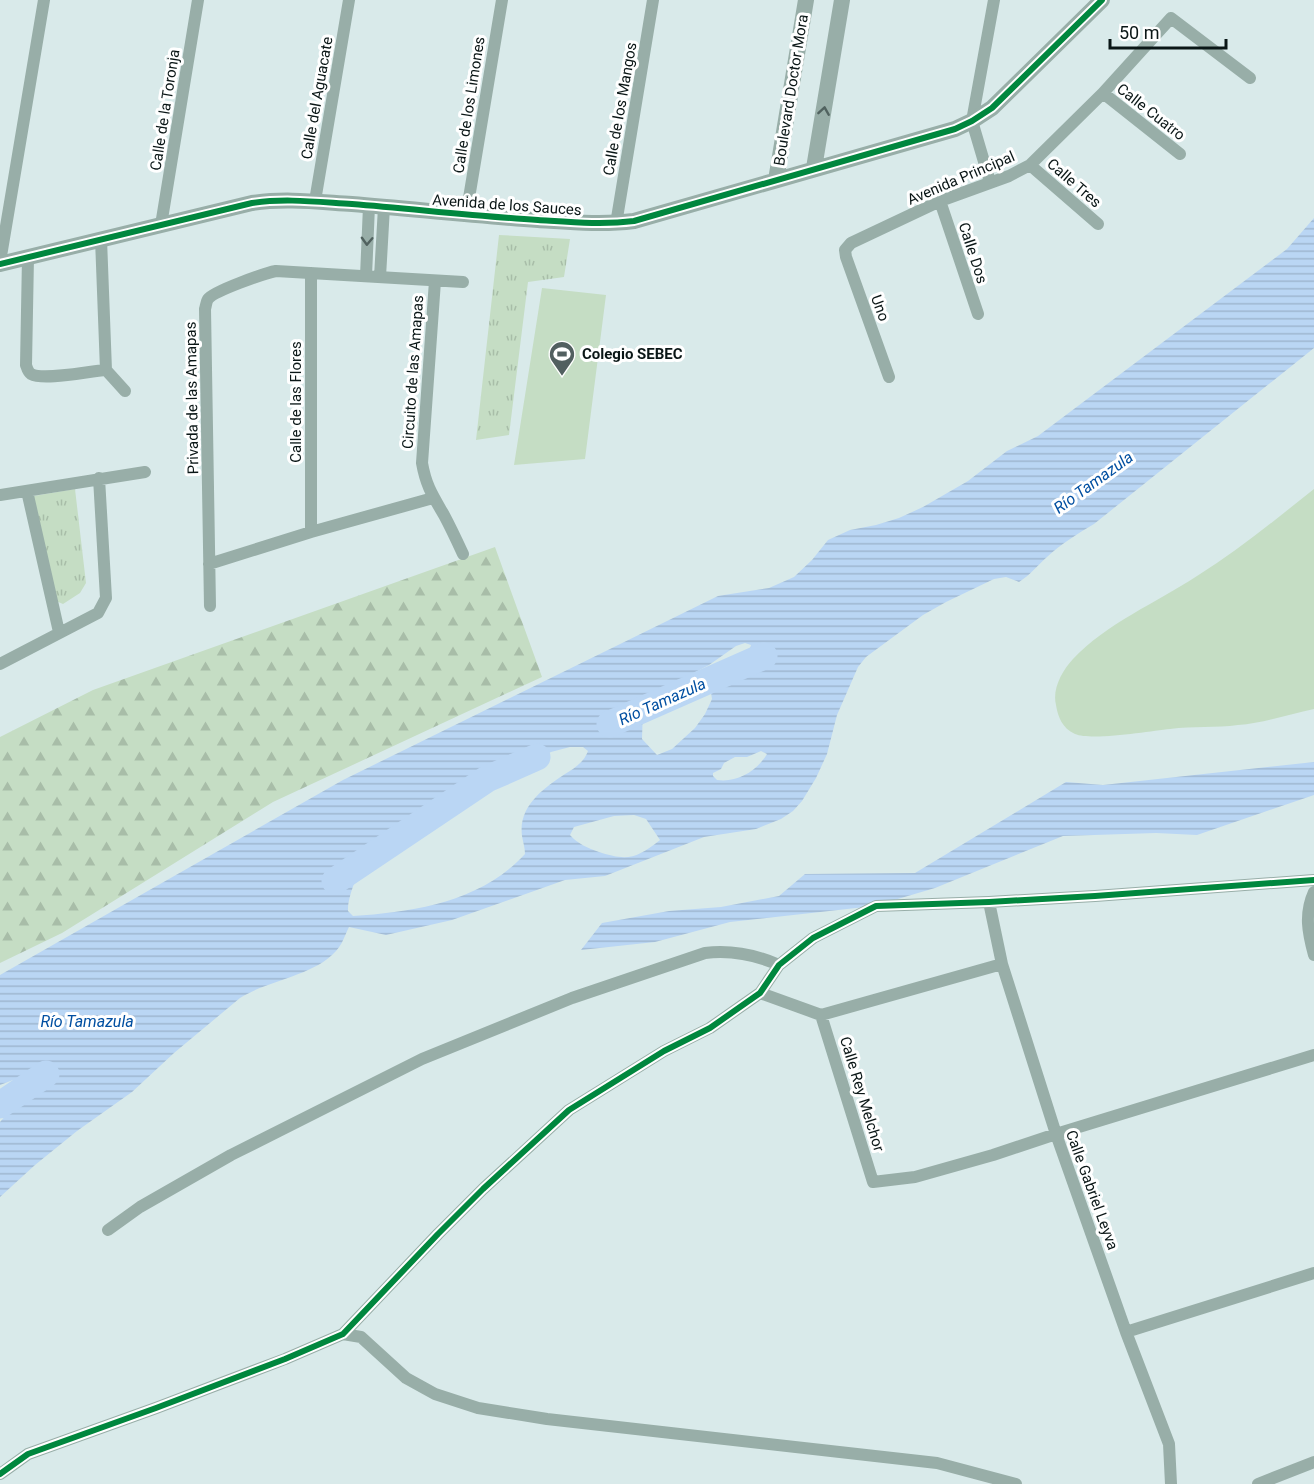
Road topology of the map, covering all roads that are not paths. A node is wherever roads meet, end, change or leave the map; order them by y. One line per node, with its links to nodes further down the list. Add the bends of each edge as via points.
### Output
1 (44, 0): 28 (street)
2 (198, 0): 24 (street, Calle de la Toronja)
3 (349, 0): 18 (street, Calle del Aguacate)
4 (502, 0): 21 (street, Calle de los Limones)
5 (654, 0): 22 (street, Calle de los Mangos)
6 (806, 0): 16 (street, Boulevard Doctor Mora)
7 (842, 0): 15 (street, one-way to 7)
8 (994, 0): 12 (street)
9 (1102, 0): 12 (street, Avenida de los Sauces, via 1007,94)
10 (1250, 78): 11 (street, Avenida Principal, via 1171,18)
11 (1103, 93): 13 (street, Calle Cuatro); 14 (street, Avenida Principal)
12 (972, 121): 15 (street, Avenida de los Sauces); 17 (street)
13 (1180, 154)
14 (1030, 165): 17 (street, Avenida Principal); 23 (street, Calle Tres)
15 (814, 168): 16 (street, Avenida de los Sauces)
16 (776, 180): 22 (street, Avenida de los Sauces)
17 (990, 182): 19 (street, Avenida Principal)
18 (315, 201): 20 (street, Avenida de los Sauces); 24 (street, Avenida de los Sauces, via 271,200)
19 (940, 201): 26 (street, Avenida Principal, via 851,243); 34 (street, Calle Dos)
20 (376, 206): 21 (street, Avenida de los Sauces); 30 (street, one-way to 30); 31 (street)
21 (466, 216): 22 (street, Avenida de los Sauces)
22 (616, 224)
23 (1098, 224)
24 (161, 225): 25 (street, Avenida de los Sauces)
25 (101, 240): 27 (street, Avenida de los Sauces); 35 (street)
26 (845, 250): 36 (street, Uno)
27 (28, 257): 28 (street, Avenida de los Sauces); 35 (street, via 27,370 43,377)
28 (0, 263)
29 (311, 273): 30 (street, Circuito de las Amapas); 43 (street, Calle de las Flores); 45 (street, Privada de las Amapas, via 263,273 208,299 205,309)
30 (366, 276): 31 (street, Circuito de las Amapas)
31 (380, 277): 32 (street, Circuito de las Amapas)
32 (435, 281): 33 (street); 42 (street, Circuito de las Amapas, via 422,442 425,482)
33 (463, 282)
34 (978, 314)
35 (105, 370): 37 (street)
36 (889, 376)
37 (125, 391)
38 (145, 472): 39 (street)
39 (99, 478): 40 (street); 47 (street, via 106,598 98,613)
40 (27, 491): 41 (street); 47 (street)
41 (0, 495)
42 (433, 498): 43 (street); 44 (street, Circuito de las Amapas)
43 (311, 532): 45 (street)
44 (463, 554)
45 (209, 564): 46 (street, Privada de las Amapas)
46 (210, 606)
47 (59, 632): 48 (street)
48 (0, 664)
49 (1314, 880): 51 (street)
50 (1314, 892): 52 (street, via 1307,911 1307,930)
51 (989, 902): 53 (street, Calle Gabriel Leyva); 54 (street, via 876,906 813,938)
52 (1314, 955)
53 (1002, 964): 56 (street); 58 (street, Calle Gabriel Leyva)
54 (779, 965): 55 (street); 59 (street, via 721,951 705,953 572,998 422,1059 231,1155)
55 (760, 993): 56 (street); 62 (street, via 710,1028 664,1051 569,1110 476,1196)
56 (821, 1015): 58 (street, Calle Rey Melchor, via 873,1182 915,1177)
57 (1314, 1055): 58 (street)
58 (1056, 1134): 61 (street, Calle Gabriel Leyva)
59 (108, 1230)
60 (1314, 1273): 61 (street)
61 (1126, 1332): 66 (street, Calle Gabriel Leyva, via 1169,1444)
62 (344, 1334): 64 (street, via 28,1454); 65 (street, via 361,1337 406,1378 435,1394 478,1408 937,1464)
63 (1314, 1462): 67 (street)
64 (0, 1474)
65 (1016, 1484)
66 (1171, 1484)
67 (1258, 1484)

